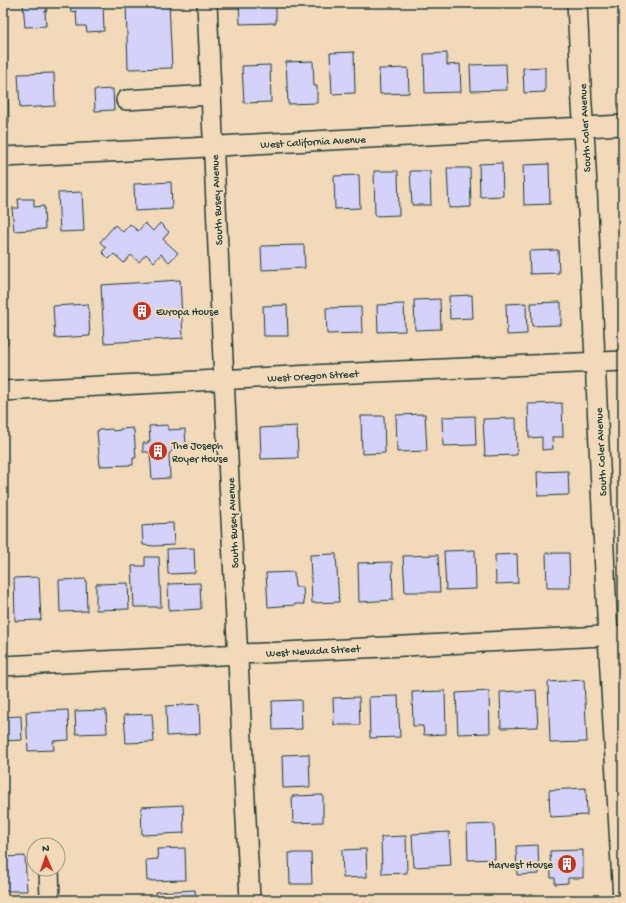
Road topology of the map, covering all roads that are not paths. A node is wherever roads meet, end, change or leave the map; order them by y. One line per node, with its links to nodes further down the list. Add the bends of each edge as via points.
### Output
1 (207, 3): 3 (street, South Busey Avenue)
2 (577, 3): 6 (street, South Coler Avenue)
3 (211, 95): 4 (street); 7 (street, South Busey Avenue)
4 (126, 100)
5 (623, 125): 6 (street, West California Avenue)
6 (584, 127): 7 (street, West California Avenue); 10 (street, South Coler Avenue)
7 (214, 147): 8 (street, West California Avenue); 11 (street, South Busey Avenue)
8 (3, 157)
9 (623, 361): 10 (street, West Oregon Street)
10 (595, 362): 11 (street, West Oregon Street); 13 (street, South Coler Avenue)
11 (224, 380): 12 (street, West Oregon Street); 14 (street, South Busey Avenue)
12 (3, 391)
13 (616, 636): 14 (street, West Nevada Street); 19 (street, South Coler Avenue)
14 (238, 654): 15 (street, West Nevada Street); 18 (street, South Busey Avenue)
15 (3, 666)
16 (49, 877): 17 (street)
17 (50, 900)
18 (250, 900)
19 (623, 900)

